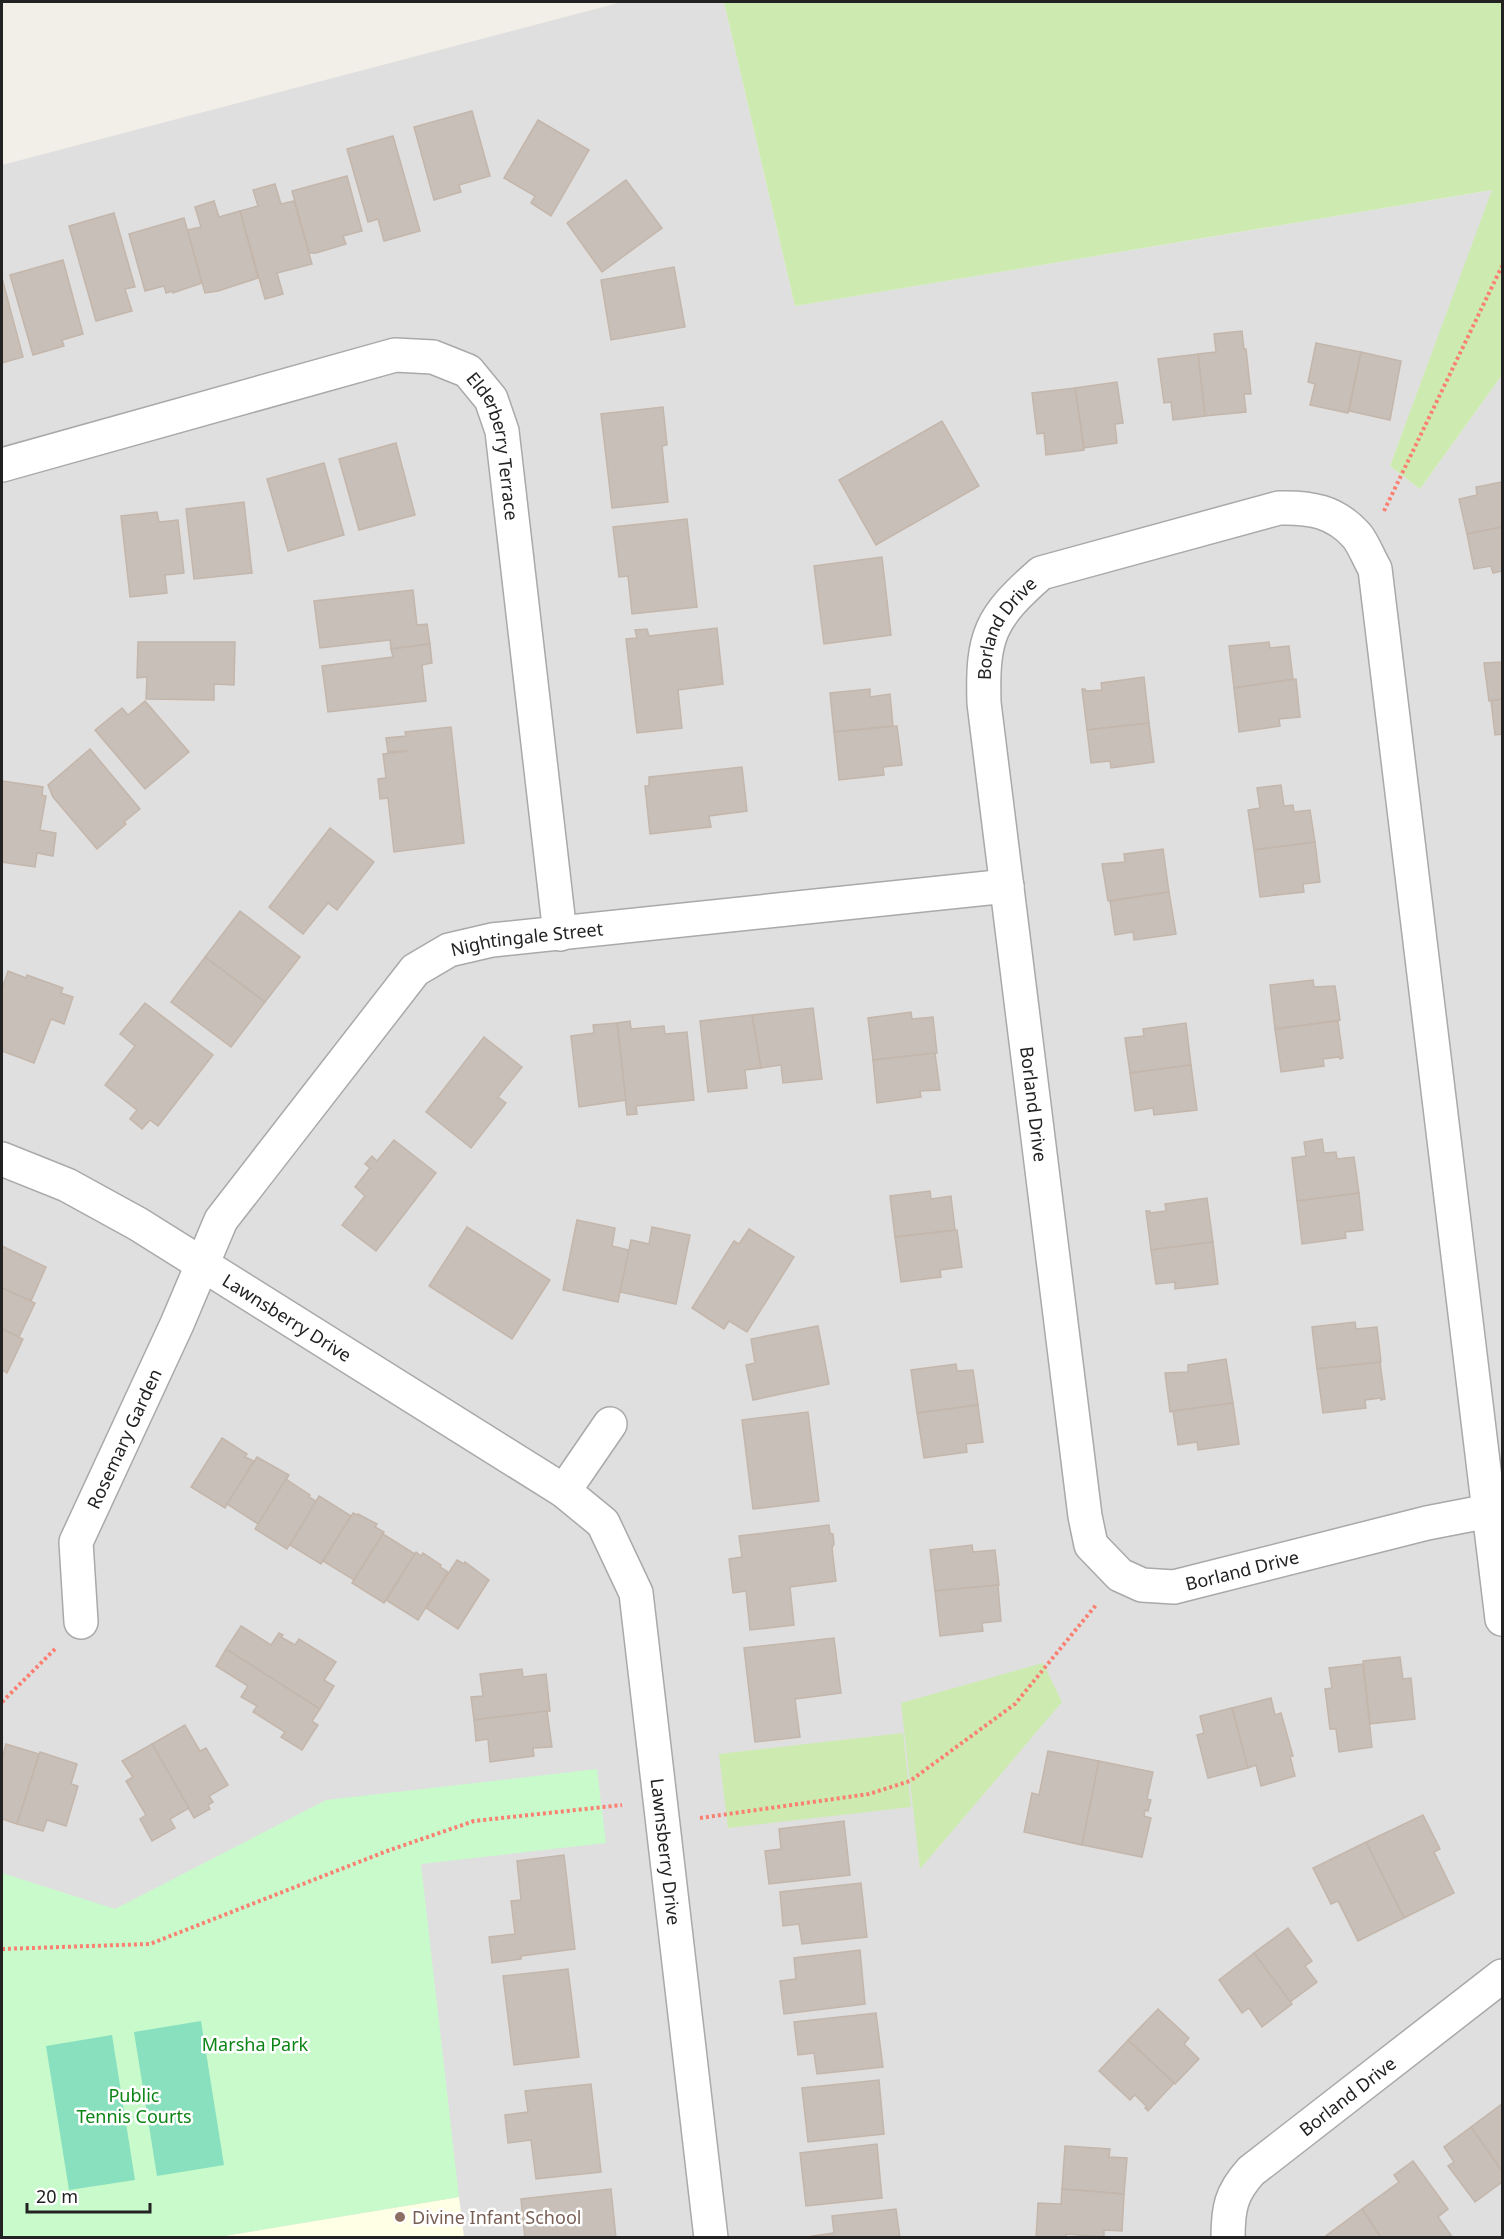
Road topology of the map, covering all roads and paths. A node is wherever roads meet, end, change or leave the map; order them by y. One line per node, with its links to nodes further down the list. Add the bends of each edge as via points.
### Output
1 (1503, 266): 3 (path, via 1386,509)
2 (2, 465): 5 (street, Elderberry Terrace, via 395,355 433,357 468,371 490,399 502,431)
3 (1357, 536): 4 (street, Borland Drive, via 1335,517 1306,507 1279,508 1041,573 1011,599 991,629 983,667); 10 (street, Borland Drive, via 1375,569)
4 (1007, 885): 5 (street, Nightingale Street); 11 (street, Borland Drive, via 1085,1516 1090,1545)
5 (560, 934): 7 (street, Nightingale Street, via 492,940 449,950 414,970 221,1220)
6 (2, 1159): 7 (street, Lawnsberry Drive, via 67,1185)
7 (202, 1263): 9 (street, Lawnsberry Drive); 13 (street, Rosemary Garden, via 76,1542)
8 (610, 1424): 9 (street)
9 (564, 1491): 19 (street, Lawnsberry Drive, via 603,1523 636,1593)
10 (1489, 1511): 11 (street, Borland Drive, via 1174,1587 1142,1585); 12 (street, Borland Drive)
11 (1120, 1575): 16 (path, via 1015,1704 910,1781 869,1794)
12 (1503, 1619)
13 (81, 1622): 14 (path)
14 (2, 1702)
15 (624, 1805): 17 (path, via 474,1821 150,1944)
16 (693, 1819)
17 (2, 1949)
18 (1503, 1976): 20 (street, Borland Drive, via 1251,2171 1232,2197)
19 (711, 2238)
20 (1228, 2238)

